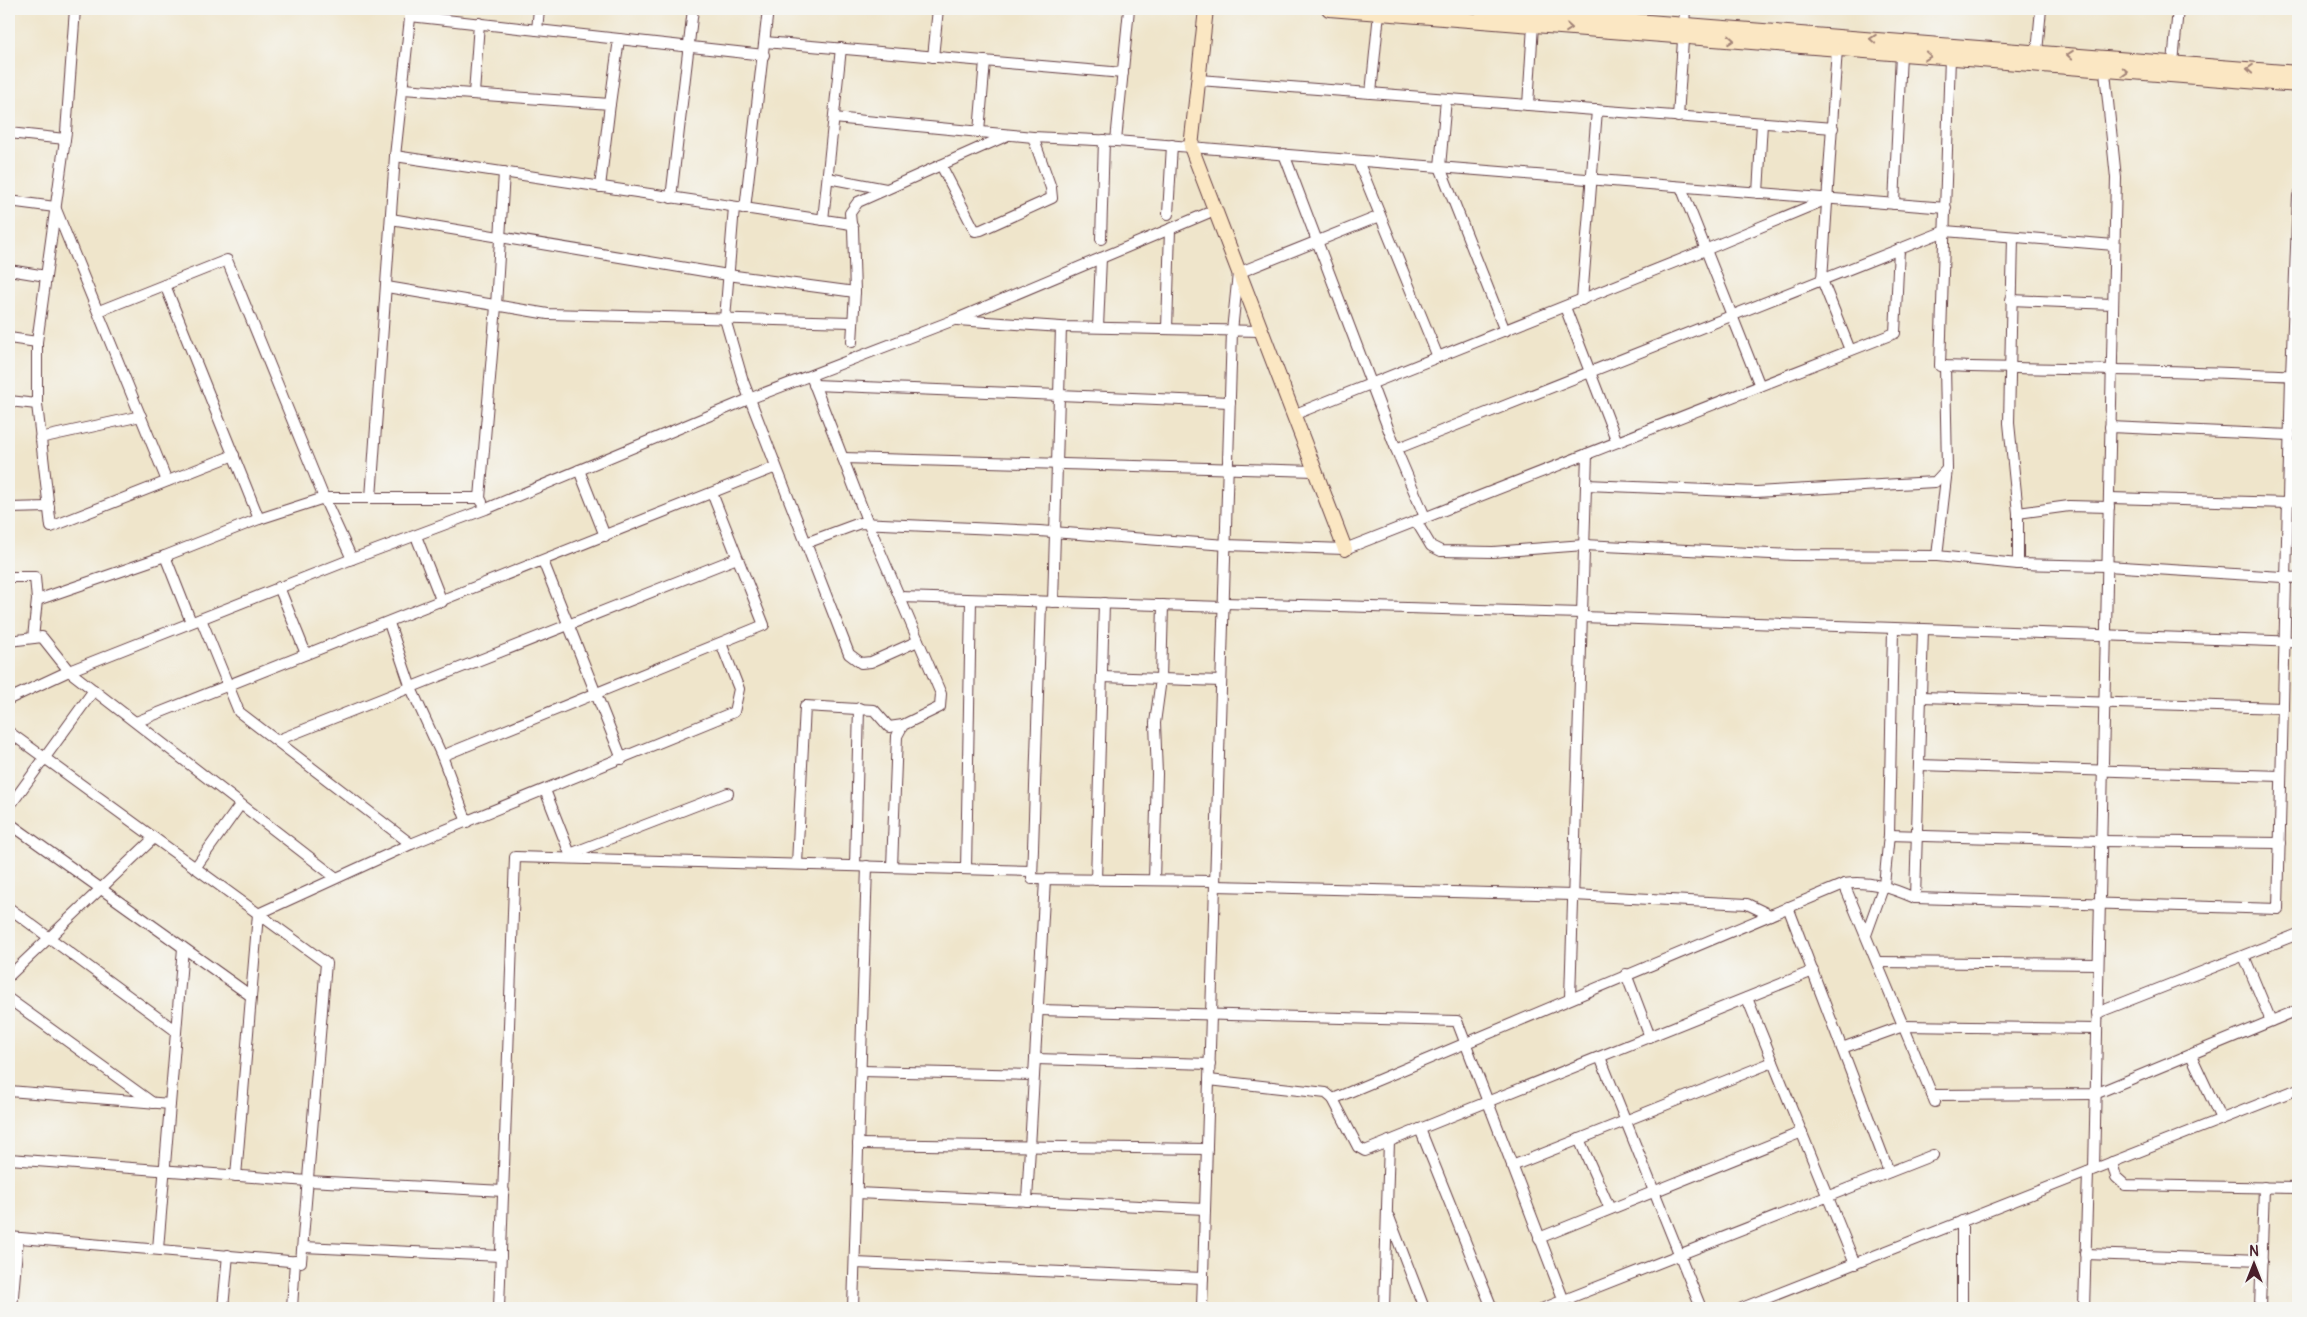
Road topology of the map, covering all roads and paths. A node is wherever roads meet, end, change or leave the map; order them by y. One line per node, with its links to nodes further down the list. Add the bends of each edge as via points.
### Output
1 (75, 9): 52 (street)
2 (539, 9): 18 (street)
3 (693, 9): 22 (street)
4 (768, 9): 21 (street)
5 (938, 9): 28 (street)
6 (1129, 9): 33 (street)
7 (1206, 9): 35 (street)
8 (1329, 9): 14 (street)
9 (1482, 9): 15 (street)
10 (1685, 9): 19 (street)
11 (2041, 9): 25 (street)
12 (2178, 9): 31 (street)
13 (411, 12): 16 (street); 37 (street)
14 (1379, 12): 17 (street); 38 (street)
15 (1602, 14): 19 (street)
16 (479, 23): 18 (street); 39 (street)
17 (1533, 25): 19 (street, one-way to 19); 42 (street)
18 (537, 30): 20 (street)
19 (1684, 31): 24 (street, one-way to 24); 25 (street, one-way to 19); 44 (street)
20 (619, 39): 22 (street); 41 (street)
21 (765, 42): 23 (street); 27 (street)
22 (688, 47): 27 (street); 70 (street)
23 (841, 48): 28 (street); 45 (street)
24 (1837, 48): 26 (street); 47 (street)
25 (2037, 52): 32 (street, one-way to 25)
26 (1901, 54): 29 (street, one-way to 29); 73 (street)
27 (764, 55): 77 (street)
28 (933, 57): 30 (street)
29 (1950, 58): 32 (street); 76 (street)
30 (985, 61): 33 (street); 48 (street)
31 (2172, 63): 32 (street); 34 (street, one-way to 31)
32 (2104, 64): 36 (street, one-way to 36); 91 (street, via 2116,178)
33 (1123, 73): 54 (street)
34 (2298, 73)
35 (1199, 80): 38 (street); 56 (street)
36 (2298, 86)
37 (403, 89): 39 (street); 58 (street)
38 (1371, 93): 40 (street)
39 (474, 94): 41 (street)
40 (1446, 99): 42 (street); 61 (street)
41 (610, 104): 65 (street)
42 (1528, 105): 43 (street)
43 (1597, 110): 44 (street); 64 (street)
44 (1678, 116): 46 (street)
45 (834, 118): 48 (street); 63 (street)
46 (1762, 123): 47 (street); 68 (street)
47 (1833, 128): 71 (street)
48 (979, 132): 50 (street)
49 (9, 133): 52 (street)
50 (1007, 135): 51 (street); 60 (street)
51 (1033, 137): 53 (street); 60 (street, via 1052,198 981,230 975,231)
52 (64, 139): 74 (street)
53 (1104, 140): 54 (street); 89 (street)
54 (1116, 141): 55 (street)
55 (1172, 145): 56 (street); 79 (street)
56 (1191, 147): 57 (street); 78 (street)
57 (1284, 154): 59 (street); 90 (street)
58 (395, 156): 62 (street); 81 (street)
59 (1358, 160): 61 (street); 80 (street)
60 (941, 165): 67 (street)
61 (1440, 167): 64 (street); 119 (street)
62 (504, 172): 65 (street); 87 (street)
63 (828, 178): 67 (street); 82 (street)
64 (1593, 180): 66 (street); 103 (street)
65 (600, 187): 70 (street)
66 (1681, 187): 68 (street); 92 (street)
67 (886, 189): 83 (street, via 853,206)
68 (1758, 193): 71 (street)
69 (2298, 196): 86 (street)
70 (672, 198): 75 (street)
71 (1828, 199): 73 (street); 92 (street); 99 (street)
72 (9, 201): 74 (street)
73 (1894, 204): 76 (street)
74 (55, 207): 98 (street); 109 (street)
75 (734, 207): 77 (street); 97 (street)
76 (1946, 208): 85 (street)
77 (745, 209): 82 (street)
78 (1215, 210): 84 (street); 96 (street)
79 (1168, 214)
80 (1380, 216): 90 (street); 124 (street)
81 (391, 219): 87 (street); 101 (street)
82 (823, 220): 83 (street)
83 (851, 224): 102 (street)
84 (1170, 229): 94 (street); 116 (street)
85 (1945, 231): 88 (street); 93 (street); 125 (street, via 1940,366)
86 (2298, 232): 105 (street)
87 (500, 237): 97 (street); 107 (street)
88 (2012, 237): 91 (street); 104 (street)
89 (1101, 238)
90 (1316, 242): 96 (street); 131 (street)
91 (2114, 245): 106 (street)
92 (1705, 250): 103 (street); 110 (street)
93 (1899, 250): 99 (street); 123 (street, via 1895,333)
94 (1101, 258): 112 (street); 115 (street)
95 (9, 270): 98 (street)
96 (1238, 273): 117 (street); 118 (street)
97 (728, 275): 102 (street); 111 (street)
98 (46, 276): 121 (street)
99 (1822, 280): 110 (street); 123 (street)
100 (165, 285): 109 (street); 146 (street); 158 (street, via 227,260)
101 (387, 287): 107 (street); 159 (street)
102 (855, 292): 113 (street)
103 (1582, 300): 108 (street)
104 (2012, 300): 106 (street); 126 (street)
105 (2296, 303): 129 (street)
106 (2113, 304): 127 (street)
107 (496, 306): 111 (street, via 548,314); 160 (street)
108 (1565, 307): 119 (street); 128 (street)
109 (99, 311): 139 (street)
110 (1732, 316): 128 (street); 132 (street)
111 (725, 319): 113 (street); 134 (street)
112 (954, 320): 114 (street); 130 (street)
113 (852, 322): 122 (street)
114 (1061, 327): 115 (street); 133 (street)
115 (1098, 328): 116 (street)
116 (1167, 329): 117 (street)
117 (1232, 331): 118 (street); 136 (street)
118 (1261, 331): 138 (street)
119 (1505, 331): 124 (street)
120 (9, 338): 121 (street)
121 (37, 342): 137 (street)
122 (852, 342)
123 (1850, 350): 132 (street)
124 (1438, 357): 131 (street)
125 (1945, 366): 126 (street); 153 (street)
126 (2010, 369): 127 (street); 166 (street, via 2009,423)
127 (2111, 369): 129 (street); 140 (street)
128 (1590, 372): 143 (street); 144 (street)
129 (2295, 376): 141 (street)
130 (812, 380): 133 (street); 134 (street); 147 (street)
131 (1371, 384): 138 (street); 144 (street)
132 (1760, 386): 143 (street)
133 (1059, 396): 136 (street); 149 (street)
134 (749, 399): 150 (street); 151 (street)
135 (9, 401): 137 (street)
136 (1230, 402): 152 (street)
137 (37, 404): 142 (street)
138 (1293, 415): 154 (street)
139 (141, 416): 142 (street); 155 (street)
140 (2110, 427): 141 (street); 161 (street)
141 (2290, 435): 148 (street)
142 (40, 438): 163 (street)
143 (1617, 442): 145 (street)
144 (1396, 450): 168 (street)
145 (1587, 454): 156 (street); 168 (street)
146 (234, 455): 155 (street); 167 (street)
147 (843, 458): 149 (street); 169 (street)
148 (2294, 460): 162 (street)
149 (1057, 463): 152 (street); 170 (street)
150 (776, 467): 157 (street); 173 (street)
151 (579, 470): 165 (street); 172 (street)
152 (1228, 470): 154 (street); 174 (street)
153 (1947, 470): 156 (street, via 1935,482 1765,491); 178 (street)
154 (1315, 471): 176 (street)
155 (167, 481): 163 (street, via 51,527)
156 (1586, 485): 175 (street)
157 (712, 493): 172 (street); 179 (street)
158 (324, 498): 159 (street); 167 (street); 180 (street)
159 (371, 498): 160 (street)
160 (480, 498): 165 (street)
161 (2110, 503): 162 (street); 166 (street); 183 (street)
162 (2288, 503): 185 (street)
163 (49, 507): 164 (street)
164 (9, 508)
165 (486, 509): 171 (street)
166 (2018, 513): 182 (street)
167 (259, 519): 177 (street)
168 (1421, 519): 175 (street, via 1430,546 1441,551 1493,552); 176 (street)
169 (868, 523): 170 (street); 173 (street); 188 (street)
170 (1055, 532): 174 (street); 193 (street)
171 (416, 536): 180 (street); 191 (street)
172 (605, 536): 181 (street)
173 (806, 543): 206 (street, via 850,654 860,663 871,662)
174 (1226, 545): 176 (street); 196 (street)
175 (1584, 545): 178 (street, via 1793,555); 197 (street)
176 (1345, 548)
177 (165, 556): 189 (street); 198 (street)
178 (1937, 556): 182 (street)
179 (737, 558): 200 (street); 207 (street, via 764,625)
180 (352, 559): 187 (street)
181 (543, 560): 191 (street); 200 (street)
182 (2018, 564): 183 (street)
183 (2107, 566): 185 (street); 203 (street)
184 (9, 577): 189 (street, via 35,577)
185 (2286, 577): 186 (street); 208 (street)
186 (2298, 578)
187 (279, 587): 198 (street); 210 (street)
188 (900, 597): 190 (street); 206 (street)
189 (37, 600): 204 (street)
190 (971, 600): 192 (street); 251 (street)
191 (442, 602): 199 (street)
192 (1042, 602): 193 (street); 252 (street)
193 (1053, 602): 194 (street)
194 (1104, 604): 195 (street); 212 (street)
195 (1163, 605): 196 (street); 213 (street)
196 (1224, 605): 197 (street); 214 (street)
197 (1582, 615): 201 (street); 261 (street)
198 (196, 620): 211 (street); 215 (street)
199 (389, 623): 210 (street); 216 (street)
200 (568, 625): 216 (street); 218 (street)
201 (1893, 628): 202 (street); 241 (street)
202 (1923, 629): 203 (street); 219 (street)
203 (2106, 635): 208 (street); 221 (street)
204 (33, 638): 205 (street); 211 (street, via 42,638)
205 (9, 641)
206 (918, 641): 225 (street, via 940,694 940,707)
207 (721, 642): 218 (street); 230 (street, via 739,689 734,712)
208 (2284, 642): 209 (street); 223 (street)
209 (2298, 642)
210 (306, 654): 215 (street)
211 (69, 671): 217 (street); 220 (street)
212 (1102, 677): 213 (street); 255 (street)
213 (1161, 679): 214 (street); 256 (street, via 1155,723)
214 (1221, 682): 257 (street)
215 (228, 686): 224 (street); 227 (street, via 239,712)
216 (411, 688): 227 (street); 228 (street)
217 (94, 690): 224 (street); 229 (street)
218 (596, 693): 228 (street); 230 (street)
219 (1921, 697): 221 (street); 231 (street)
220 (9, 699)
221 (2104, 703): 223 (street); 232 (street)
222 (859, 708): 225 (street, via 874,710 889,727); 246 (street, via 805,706); 247 (street)
223 (2283, 708): 233 (street)
224 (136, 722): 236 (street)
225 (903, 725): 249 (street, via 897,736)
226 (9, 732): 229 (street)
227 (278, 740): 245 (street)
228 (442, 756): 238 (street)
229 (44, 758): 237 (street); 242 (street)
230 (622, 759): 234 (street)
231 (1919, 765): 232 (street); 240 (street)
232 (2102, 770): 233 (street); 243 (street)
233 (2282, 776): 244 (street)
234 (544, 790): 235 (street, via 570,854); 238 (street)
235 (728, 793)
236 (240, 805): 250 (street); 253 (street)
237 (9, 807)
238 (467, 822): 245 (street)
239 (9, 823): 260 (street)
240 (1917, 834): 241 (street); 243 (street); 262 (street)
241 (1888, 835): 259 (street)
242 (154, 838): 250 (street); 260 (street)
243 (2101, 841): 244 (street); 263 (street)
244 (2280, 843): 263 (street, via 2278,908)
245 (411, 844): 253 (street)
246 (797, 864): 247 (street); 328 (street, via 515,857)
247 (855, 866): 248 (street)
248 (867, 866): 249 (street); 298 (street)
249 (892, 867): 251 (street)
250 (195, 868): 266 (street)
251 (966, 869): 252 (street)
252 (1032, 871): 254 (street, via 1032,879)
253 (335, 877): 266 (street)
254 (1045, 880): 255 (street); 282 (street)
255 (1096, 880): 256 (street)
256 (1154, 880): 257 (street)
257 (1215, 884): 261 (street); 285 (street)
258 (1844, 884): 259 (street, via 1860,881); 264 (street); 269 (street)
259 (1884, 885): 262 (street); 269 (street)
260 (100, 889): 270 (street); 271 (street)
261 (1573, 896): 267 (street, via 1747,904); 280 (street)
262 (1915, 898): 263 (street)
263 (2100, 903): 274 (street)
264 (1788, 907): 267 (street); 275 (street)
265 (9, 908): 270 (street)
266 (258, 914): 278 (street); 325 (street, via 326,963)
267 (1770, 915): 276 (street)
268 (2298, 934): 272 (street)
269 (1866, 935): 273 (street)
270 (49, 937): 277 (street); 289 (street)
271 (183, 948): 278 (street); 289 (street)
272 (2244, 956): 284 (street); 286 (street)
273 (1877, 962): 274 (street); 287 (street)
274 (2098, 964): 284 (street)
275 (1813, 971): 281 (street); 292 (street)
276 (1626, 974): 280 (street); 290 (street)
277 (9, 976)
278 (251, 996): 324 (street)
279 (9, 998): 306 (street)
280 (1570, 998): 291 (street)
281 (1747, 998): 290 (street); 296 (street)
282 (1039, 1010): 285 (street); 295 (street)
283 (2298, 1010): 286 (street)
284 (2097, 1013): 288 (street)
285 (1211, 1014): 291 (street, via 1457,1021); 297 (street)
286 (2271, 1021): 293 (street)
287 (1903, 1026): 288 (street); 292 (street); 303 (street, via 1933,1098)
288 (2097, 1029): 303 (street)
289 (176, 1030): 307 (street)
290 (1650, 1036): 294 (street)
291 (1465, 1042): 304 (street); 305 (street)
292 (1842, 1048): 323 (street)
293 (2191, 1054): 303 (street); 308 (street)
294 (1600, 1057): 305 (street); 309 (street)
295 (1036, 1059): 297 (street); 299 (street)
296 (1773, 1062): 309 (street); 311 (street)
297 (1210, 1064): 300 (street)
298 (861, 1071): 299 (street); 314 (street)
299 (1034, 1075): 315 (street)
300 (1209, 1080): 304 (street, via 1326,1093); 316 (street)
301 (2298, 1088): 308 (street)
302 (9, 1091): 306 (street)
303 (2095, 1094): 321 (street)
304 (1332, 1099): 313 (street, via 1358,1147 1365,1151)
305 (1488, 1102): 310 (street); 320 (street)
306 (153, 1103): 307 (street)
307 (170, 1104): 322 (street)
308 (2221, 1119): 319 (street)
309 (1625, 1121): 312 (street); 329 (street)
310 (1420, 1129): 313 (street); 359 (street)
311 (1802, 1132): 329 (street); 331 (street)
312 (1579, 1139): 320 (street); 334 (street)
313 (1389, 1141): 335 (street)
314 (858, 1144): 315 (street); 330 (street)
315 (1029, 1146): 316 (street); 332 (street)
316 (1207, 1149): 333 (street)
317 (1933, 1155): 323 (street)
318 (9, 1159): 322 (street)
319 (2112, 1162): 321 (street); 326 (street, via 2116,1177 2125,1185)
320 (1512, 1166): 338 (street)
321 (2091, 1170): 336 (street); 342 (street)
322 (164, 1171): 324 (street); 340 (street)
323 (1889, 1172): 331 (street)
324 (236, 1176): 325 (street)
325 (308, 1181): 328 (street); 339 (street)
326 (2264, 1187): 327 (street); 345 (street)
327 (2298, 1188)
328 (504, 1191): 344 (street)
329 (1654, 1192): 334 (street); 341 (street)
330 (857, 1193): 332 (street); 347 (street)
331 (1828, 1196): 341 (street); 348 (street)
332 (1027, 1201): 333 (street)
333 (1205, 1209): 349 (street)
334 (1610, 1209): 338 (street)
335 (1387, 1211): 357 (street); 358 (street)
336 (1962, 1222): 348 (street); 363 (street)
337 (13, 1237): 340 (street); 351 (street)
338 (1540, 1238): 350 (street)
339 (303, 1247): 344 (street); 346 (street, via 302,1262)
340 (158, 1249): 343 (street)
341 (1680, 1254): 350 (street); 361 (street)
342 (2085, 1254): 345 (street); 364 (street)
343 (228, 1256): 346 (street); 352 (street)
344 (501, 1256): 354 (street)
345 (2262, 1260): 365 (street)
346 (295, 1261): 353 (street)
347 (855, 1263): 349 (street); 355 (street)
348 (1855, 1264): 362 (street)
349 (1203, 1278): 356 (street)
350 (1564, 1301): 360 (street)
351 (13, 1308)
352 (223, 1308)
353 (292, 1308)
354 (499, 1308)
355 (853, 1308)
356 (1202, 1308)
357 (1384, 1308)
358 (1424, 1308)
359 (1492, 1308)
360 (1544, 1308)
361 (1701, 1308)
362 (1742, 1308)
363 (1962, 1308)
364 (2084, 1308)
365 (2260, 1308)

